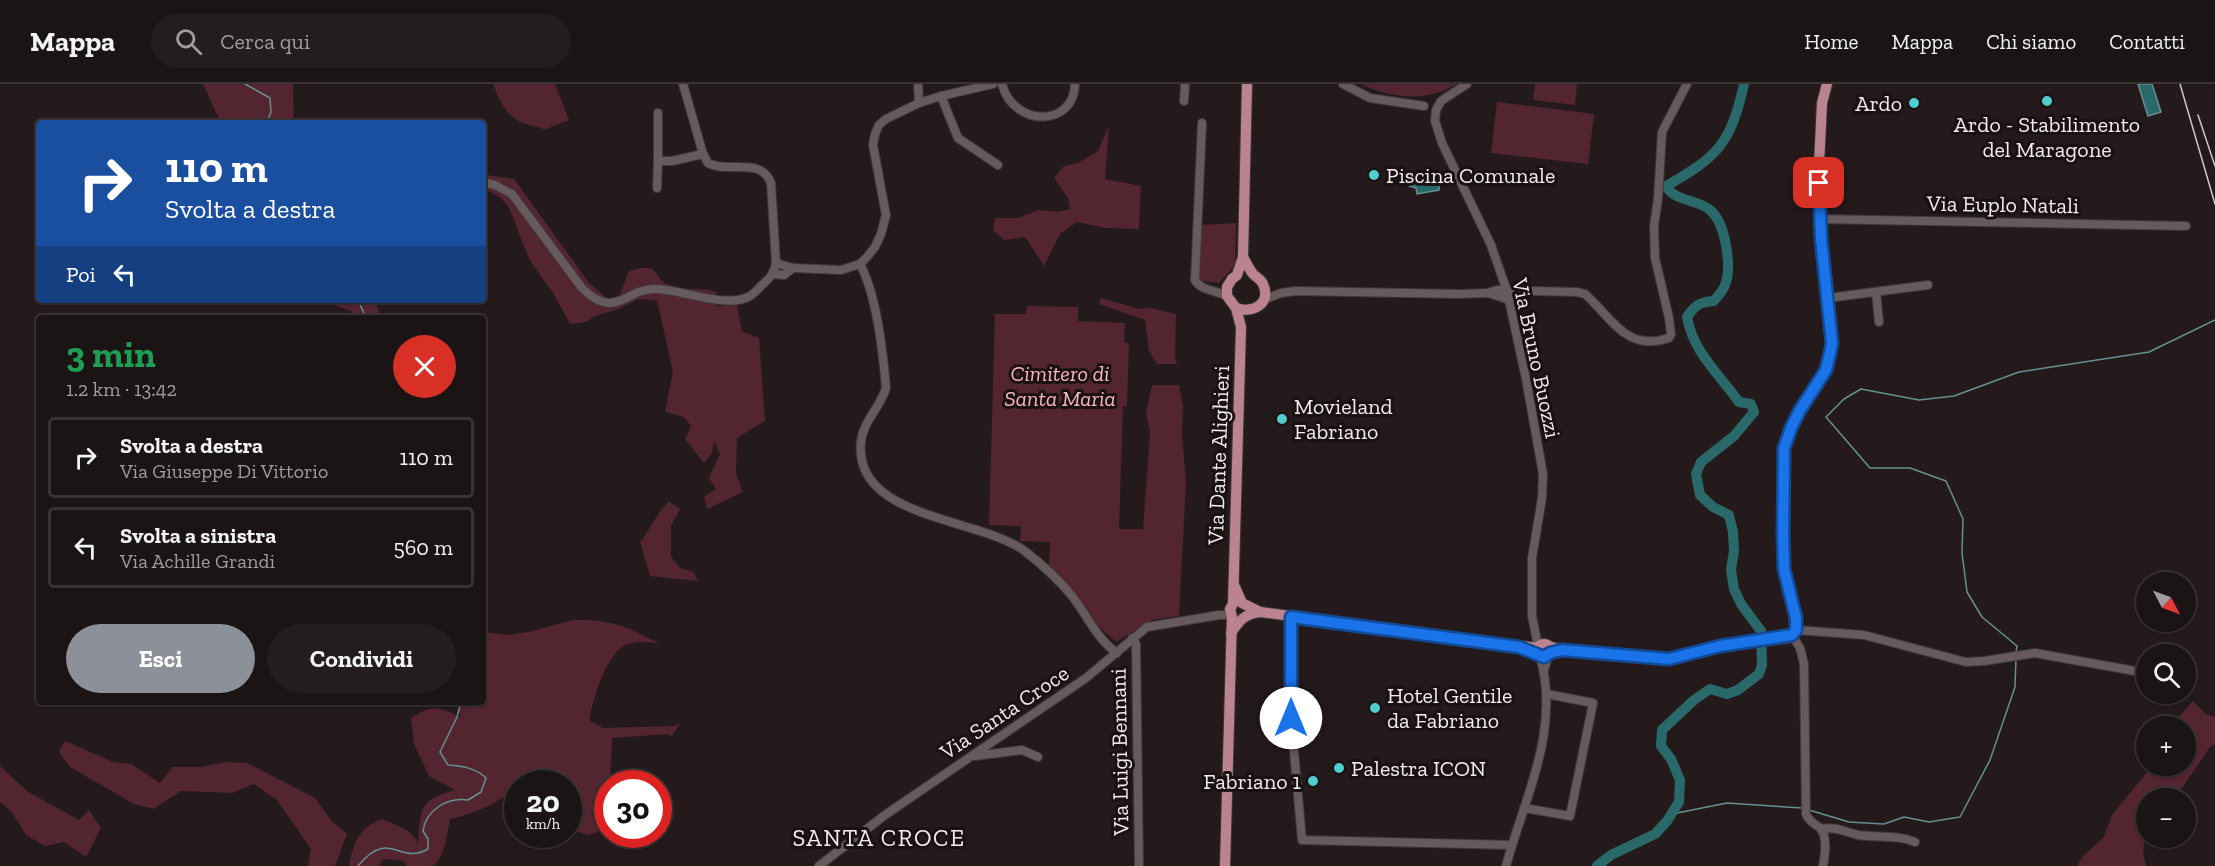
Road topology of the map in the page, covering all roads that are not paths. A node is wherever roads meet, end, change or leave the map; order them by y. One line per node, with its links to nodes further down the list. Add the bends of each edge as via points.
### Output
1 (683, 84): 18 (street)
2 (918, 84): 14 (street)
3 (993, 84): 12 (street)
4 (1002, 84): 5 (street, via 1010,101 1021,111 1031,117 1042,117 1065,107)
5 (1075, 84)
6 (1185, 84): 13 (street)
7 (1248, 84): 25 (main road)
8 (1343, 84): 15 (street, via 1370,98)
9 (1467, 84): 37 (street, Via Bruno Buozzi, via 1441,101 1435,121 1491,246)
10 (1687, 84): 37 (street, via 1662,132 1654,226 1655,258 1669,318 1669,338 1630,338 1591,300 1577,292)
11 (1827, 84): 23 (main road, via 1822,103)
12 (940, 96): 14 (street); 20 (street, via 958,138)
13 (1184, 101)
14 (920, 103): 27 (street, via 886,118 875,134 873,145 886,214 875,247)
15 (1424, 106)
16 (658, 113): 19 (street)
17 (1202, 123): 34 (street, via 1195,280 1200,287)
18 (703, 154): 19 (street); 26 (street, via 714,167 754,168 765,173 771,186)
19 (658, 161): 22 (street)
20 (999, 165)
21 (486, 183): 29 (street, via 512,194 592,298 621,302 648,289 658,289 738,300 750,296)
22 (657, 188)
23 (1819, 219): 24 (street, Via Euplo Natali); 38 (main road)
24 (2186, 226)
25 (1243, 257): 30 (main road); 31 (main road)
26 (776, 263): 28 (street); 29 (street)
27 (860, 264): 28 (street, via 841,270); 51 (street, via 873,302 886,388 882,401 864,426 861,457 865,472 898,503 1025,551 1070,594 1100,638)
28 (793, 268): 29 (street, via 784,275)
29 (774, 274)
30 (1253, 274): 31 (main road); 32 (main road)
31 (1237, 275): 34 (main road)
32 (1264, 284): 36 (street); 39 (main road)
33 (1928, 285): 35 (street)
34 (1227, 291): 40 (main road, Via Dante Alighieri)
35 (1875, 292): 38 (street); 42 (street)
36 (1281, 293): 37 (street, via 1497,290); 39 (street)
37 (1508, 295): 46 (street, Via Bruno Buozzi, via 1543,474 1532,558)
38 (1827, 298): 47 (main road, via 1832,344 1826,370 1800,410 1784,448 1784,569 1796,618)
39 (1263, 300): 41 (main road, Via Dante Alighieri)
40 (1236, 308): 41 (main road); 43 (main road, Via Dante Alighieri)
41 (1250, 311): 43 (main road, Via Dante Alighieri)
42 (1879, 322)
43 (1241, 327): 44 (main road, Via Dante Alighieri, via 1234,584)
44 (1237, 611): 45 (main road); 48 (street, Via Santa Croce, via 1147,627); 62 (main road, Via Dante Alighieri, via 1231,633)
45 (1291, 617): 49 (main road); 59 (street, via 1291,718 1302,840)
46 (1533, 626): 49 (street, via 1530,640); 50 (street)
47 (1794, 633): 50 (main road, via 1669,659); 52 (street, via 1864,635 1966,662 2028,653); 57 (street, via 1804,664 1806,814)
48 (1132, 638): 51 (street, Via Santa Croce); 61 (street, Via Luigi Bennani, via 1136,644)
49 (1519, 647): 50 (main road)
50 (1544, 650): 53 (street)
51 (1117, 653): 54 (street, Via Santa Croce)
52 (2136, 671)
53 (1547, 694): 56 (street, via 1542,751); 56 (street, via 1593,703 1570,816)
54 (973, 756): 55 (street, via 1022,750); 60 (street, Via Santa Croce, via 885,815)
55 (1038, 757)
56 (1524, 808): 59 (street)
57 (1821, 829): 58 (street, via 1895,836); 64 (street)
58 (1915, 842)
59 (1511, 845): 63 (street)
60 (819, 866)
61 (1139, 866)
62 (1225, 866)
63 (1506, 866)
64 (1823, 866)

